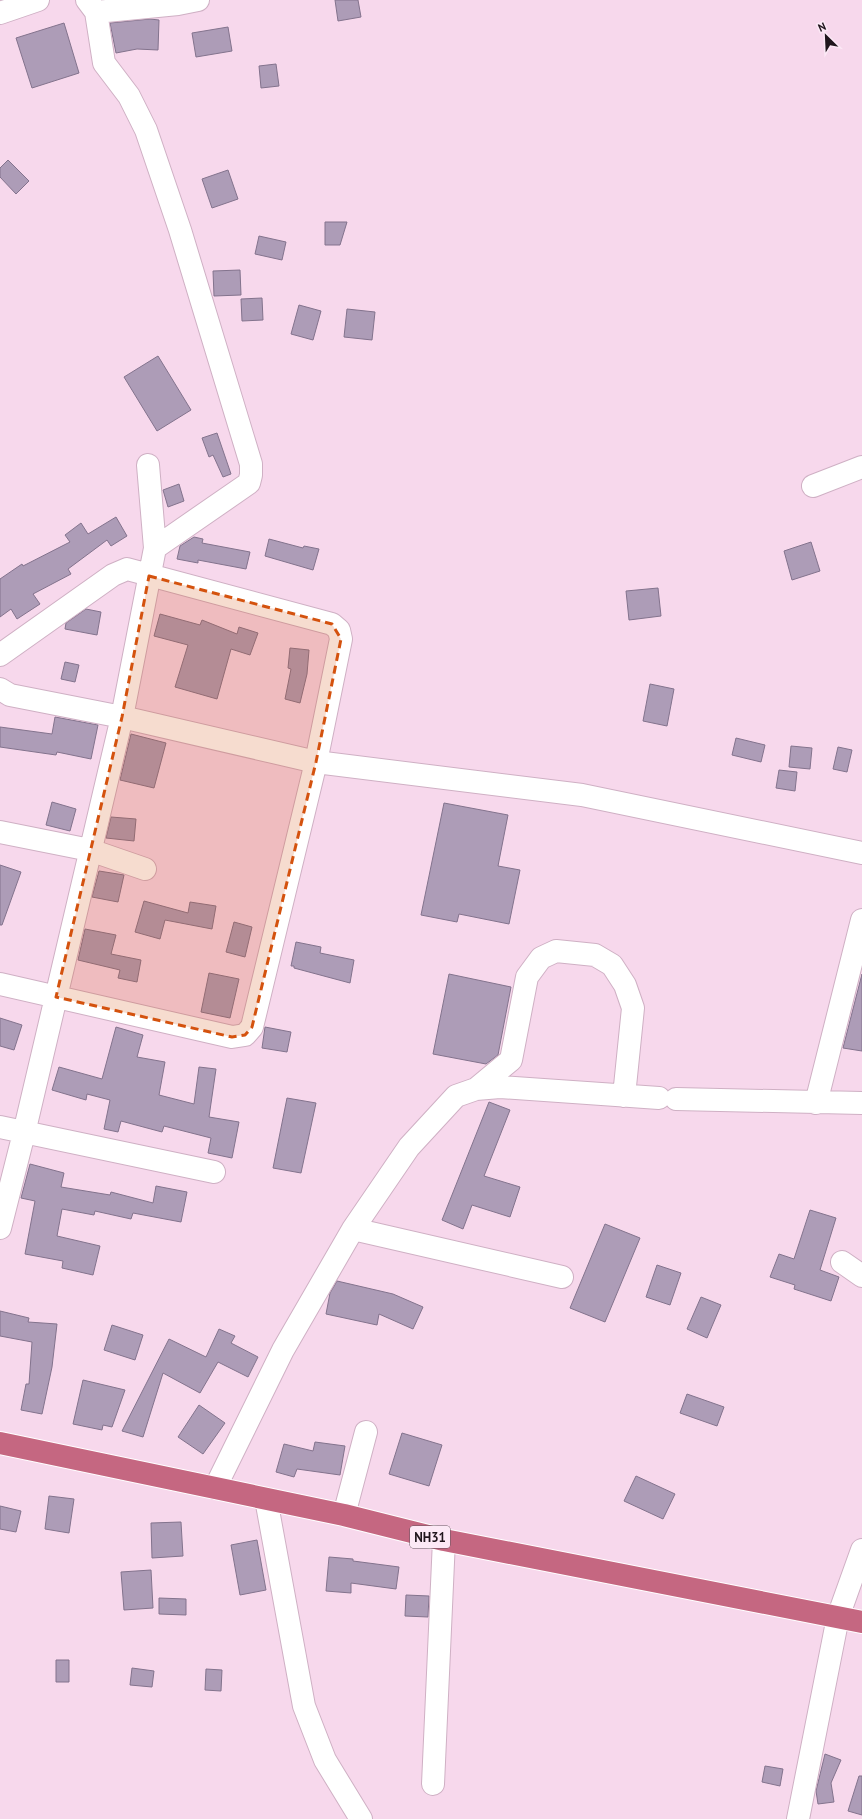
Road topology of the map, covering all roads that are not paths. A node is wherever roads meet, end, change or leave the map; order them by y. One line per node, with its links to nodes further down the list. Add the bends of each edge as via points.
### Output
1 (38, 0): 4 (street)
2 (198, 0): 3 (street, via 178,4)
3 (91, 6): 8 (street, via 104,63 129,96 146,130 180,230 250,464 249,483)
4 (0, 13)
5 (148, 464): 8 (street)
6 (862, 467): 7 (street)
7 (813, 486)
8 (155, 548): 9 (street)
9 (149, 576): 10 (street, via 127,569 113,575); 12 (street); 13 (street, via 332,624 339,630 341,639)
10 (0, 655)
11 (0, 689): 12 (street, via 10,694)
12 (122, 717): 13 (street); 15 (street)
13 (316, 762): 16 (street, via 582,795); 20 (street, via 252,1027 245,1035 232,1037)
14 (0, 832): 15 (street)
15 (90, 850): 17 (street); 20 (street)
16 (862, 853)
17 (145, 869)
18 (862, 920): 23 (street)
19 (0, 984): 20 (street)
20 (56, 997): 26 (street)
21 (476, 1089): 22 (street, via 500,1086); 22 (street, via 510,1060 527,977 541,958 556,951 595,956 612,965 625,985 633,1008); 29 (street, via 456,1096 409,1147)
22 (624, 1096): 23 (street)
23 (816, 1103): 24 (street)
24 (862, 1103)
25 (0, 1127): 26 (street)
26 (24, 1133): 27 (street); 28 (street)
27 (214, 1172)
28 (0, 1228)
29 (354, 1229): 32 (street); 35 (street, via 283,1350)
30 (842, 1262): 31 (street)
31 (862, 1276)
32 (562, 1277)
33 (366, 1432): 37 (street)
34 (0, 1443): 35 (highway, NH31)
35 (215, 1488): 36 (highway, NH31)
36 (266, 1498): 37 (highway, NH31); 43 (street, via 304,1706 325,1760)
37 (344, 1515): 38 (highway, NH31)
38 (444, 1540): 40 (highway, NH31); 42 (street)
39 (862, 1550): 40 (street)
40 (838, 1617): 41 (highway, NH31); 44 (street)
41 (862, 1622)
42 (433, 1784)
43 (361, 1819)
44 (798, 1819)

